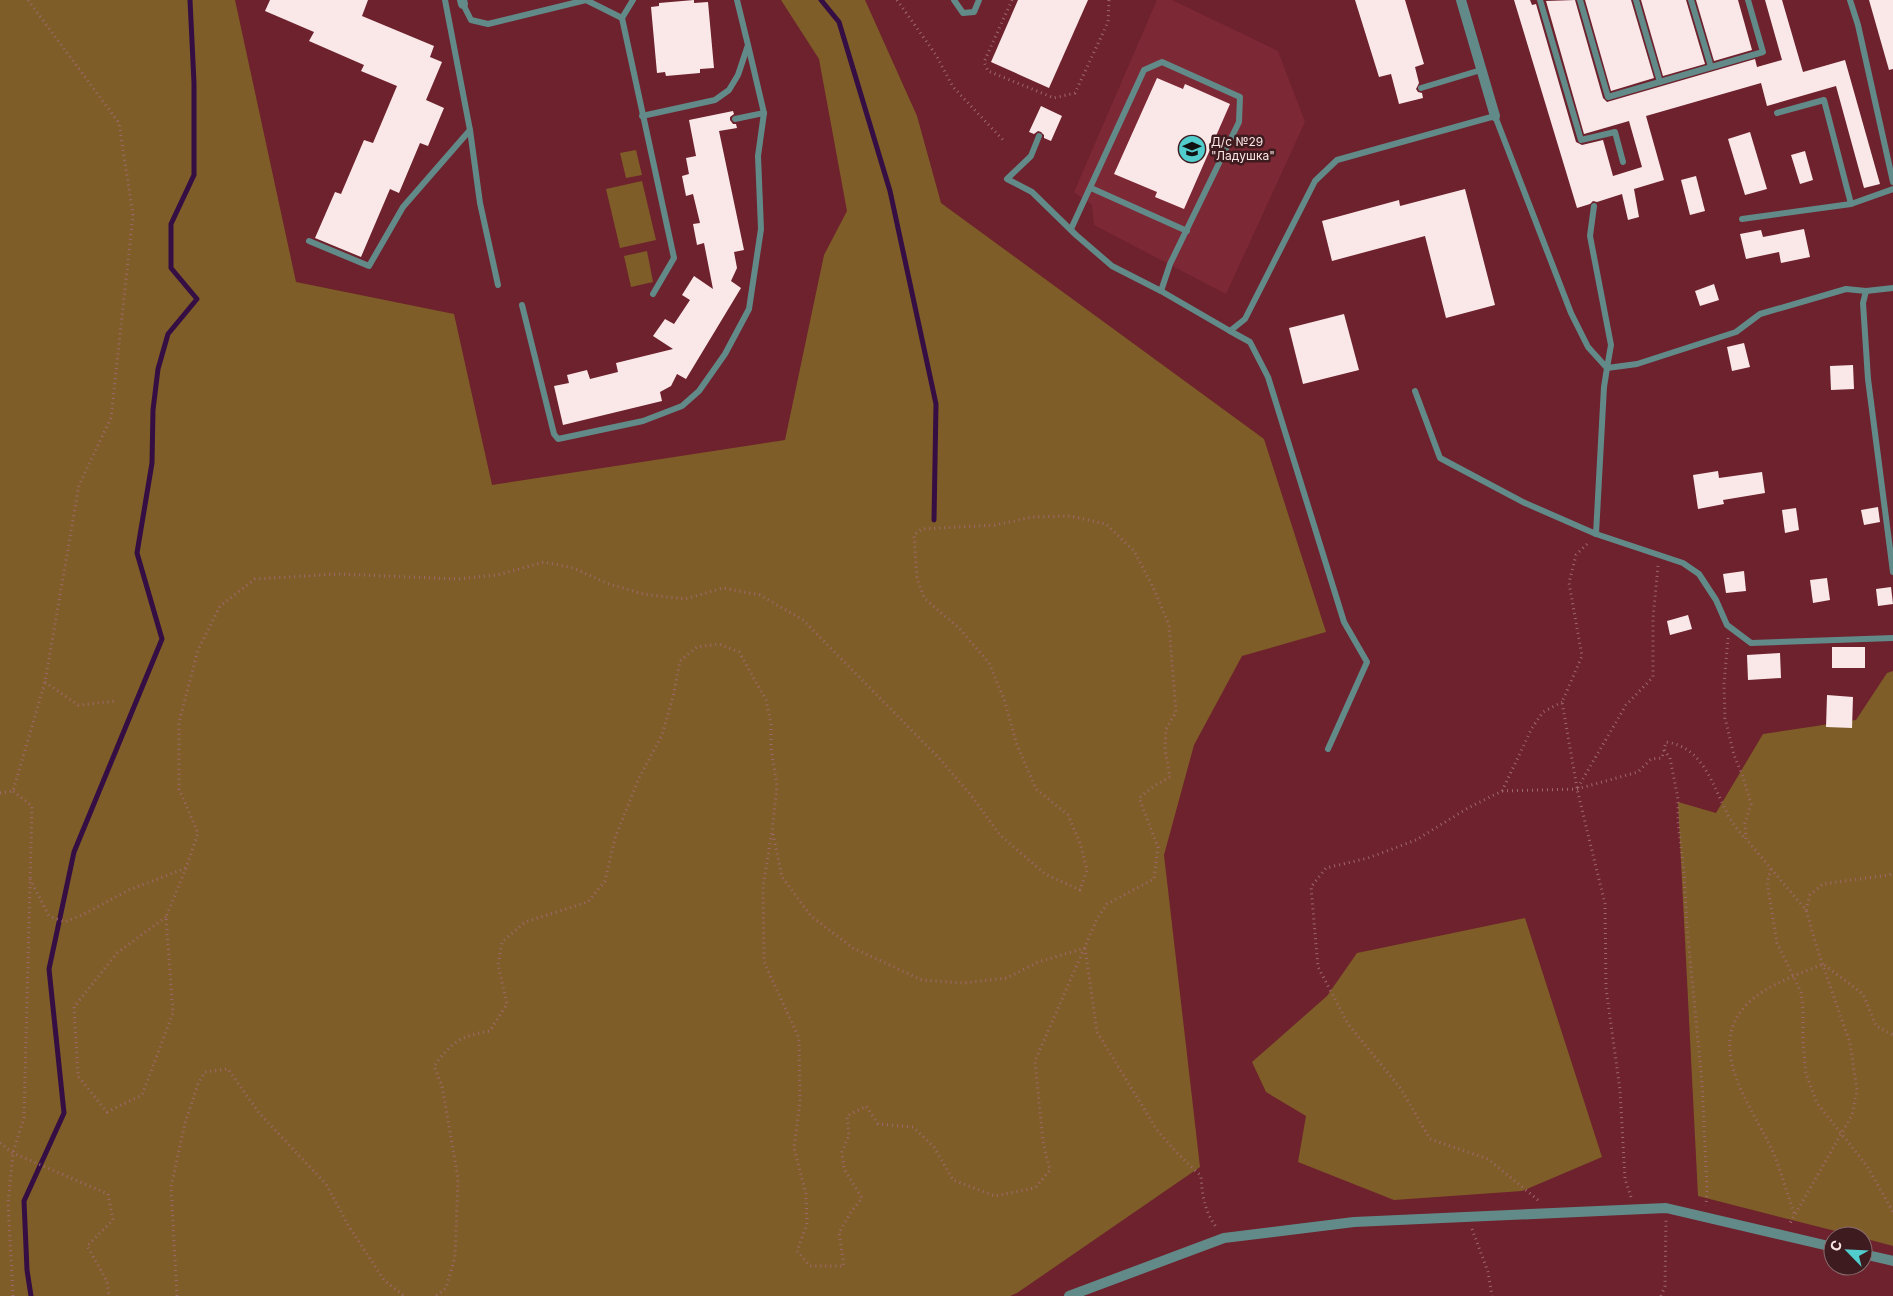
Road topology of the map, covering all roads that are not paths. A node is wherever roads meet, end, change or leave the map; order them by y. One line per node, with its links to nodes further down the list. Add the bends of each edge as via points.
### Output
1 (445, 0): 26 (lane)
2 (586, 0): 14 (lane, via 488,24 471,20); 15 (lane)
3 (633, 0): 15 (lane)
4 (737, 0): 16 (lane)
5 (954, 0): 6 (lane, via 964,13 974,12)
6 (979, 0)
7 (1461, 0): 18 (street)
8 (1540, 0): 28 (lane, via 1581,140 1615,132)
9 (1580, 0): 19 (lane, via 1608,97)
10 (1636, 0): 19 (lane)
11 (1691, 0): 17 (lane)
12 (1748, 0): 17 (lane, via 1763,52)
13 (1850, 0): 29 (lane)
14 (462, 2)
15 (622, 18): 23 (lane)
16 (748, 46): 21 (lane); 23 (lane, via 729,90 715,100)
17 (1711, 67): 19 (lane)
18 (1481, 70): 20 (lane); 24 (street)
19 (1660, 82)
20 (1421, 88)
21 (764, 113): 25 (lane); 43 (lane, via 758,156 761,229 749,310 725,354 699,391 682,406 643,421 558,438 554,434)
22 (1777, 113): 32 (lane, via 1824,100)
23 (642, 116): 42 (lane, via 674,258)
24 (1495, 116): 44 (lane, via 1337,160 1314,181 1245,319); 45 (lane, via 1572,313 1588,347)
25 (735, 119)
26 (470, 130): 37 (lane, via 402,207 369,266); 38 (lane, via 480,203)
27 (1039, 136): 35 (lane, via 1030,156 1007,179 1032,192)
28 (1623, 162)
29 (1893, 182)
30 (1091, 188): 35 (lane); 36 (lane); 36 (lane, via 1144,70 1162,62 1240,97 1239,122)
31 (1893, 189): 32 (lane)
32 (1851, 204): 34 (lane)
33 (1594, 206): 45 (lane, via 1590,236 1611,345)
34 (1742, 219)
35 (1071, 230): 40 (lane, via 1112,266)
36 (1187, 231): 40 (lane)
37 (309, 241)
38 (498, 285)
39 (1893, 288): 41 (lane)
40 (1161, 291): 44 (lane)
41 (1866, 291): 45 (lane, via 1846,289 1760,314 1736,332 1637,364); 48 (lane, via 1863,304 1868,379)
42 (653, 294)
43 (522, 305)
44 (1230, 330): 50 (lane, via 1250,342 1268,377 1344,622 1367,662)
45 (1607, 368): 47 (lane)
46 (1415, 391): 47 (lane, via 1440,458 1525,503)
47 (1596, 534): 49 (lane, via 1682,563 1699,574 1727,625 1751,642)
48 (1893, 572)
49 (1893, 638)
50 (1328, 749)
51 (1823, 1244): 54 (street, via 1666,1208 1354,1222 1224,1238)
52 (1873, 1256): 53 (street)
53 (1893, 1261)
54 (1069, 1296)

